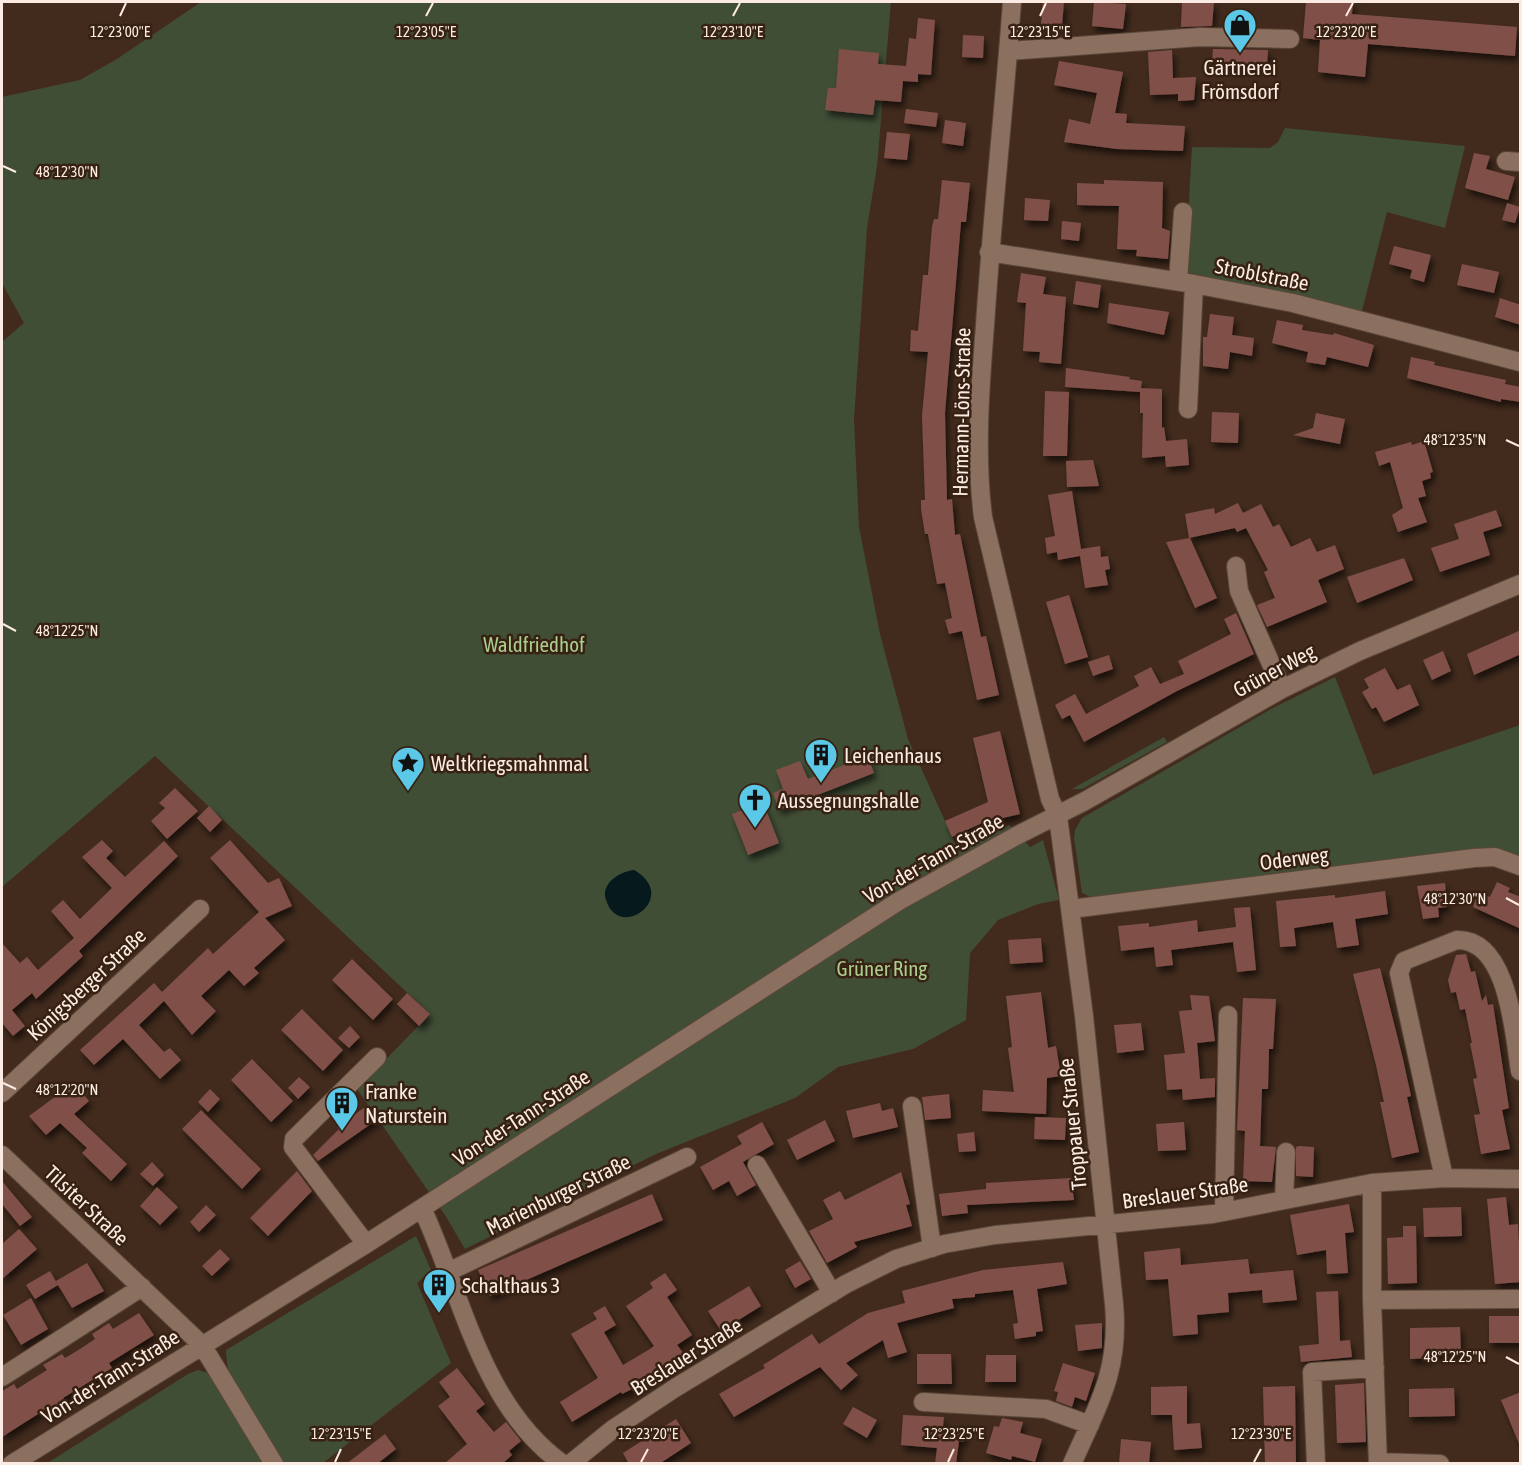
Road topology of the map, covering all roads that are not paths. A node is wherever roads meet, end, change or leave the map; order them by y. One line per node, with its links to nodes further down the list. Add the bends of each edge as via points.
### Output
1 (1012, 2): 3 (street, Hermann-Löns-Straße)
2 (1290, 39): 3 (street, via 1200,37)
3 (1009, 51): 5 (street, Hermann-Löns-Straße)
4 (1183, 212): 6 (street)
5 (989, 252): 6 (street, Stroblstraße); 12 (street, Hermann-Löns-Straße, via 980,392 979,488 1050,799)
6 (1186, 283): 7 (street, Stroblstraße, via 1293,303); 8 (street)
7 (1521, 363)
8 (1188, 409)
9 (1236, 566): 11 (street, via 1239,591)
10 (1521, 584): 11 (street, Grüner Weg, via 1360,651)
11 (1282, 689): 12 (street, Grüner Weg)
12 (1058, 816): 15 (street, Troppauer Straße); 29 (street, Von-der-Tann-Straße, via 899,901)
13 (1521, 866): 15 (street, Oderweg, via 1495,858 1474,858)
14 (200, 909): 19 (street, Königsberger Straße)
15 (1071, 909): 31 (street, Troppauer Straße)
16 (1228, 1015): 30 (street)
17 (377, 1057): 32 (street, via 294,1139 293,1147)
18 (1521, 1071): 25 (street, via 1506,986 1496,965 1477,946 1457,940 1404,961 1399,973)
19 (2, 1093)
20 (912, 1106): 33 (street)
21 (1286, 1152): 28 (street)
22 (2, 1155): 35 (street, Tilsiter Straße)
23 (687, 1156): 34 (street, Marienburger Straße)
24 (757, 1166): 36 (street)
25 (1444, 1178): 26 (street, Breslauer Straße); 27 (street, Breslauer Straße)
26 (1521, 1179)
27 (1372, 1183): 28 (street, Breslauer Straße); 38 (street)
28 (1284, 1200): 30 (street, Breslauer Straße)
29 (422, 1208): 32 (street, Von-der-Tann-Straße); 34 (street)
30 (1224, 1212): 31 (street, Breslauer Straße)
31 (1106, 1226): 33 (street, Breslauer Straße, via 994,1235); 43 (street, Troppauer Straße, via 1115,1345 1111,1375)
32 (366, 1244): 39 (street, Von-der-Tann-Straße)
33 (932, 1248): 36 (street, Breslauer Straße, via 896,1259)
34 (450, 1272): 47 (street, via 491,1379 523,1423)
35 (142, 1287): 39 (street, Tilsiter Straße); 41 (street)
36 (832, 1293): 48 (street, Breslauer Straße, via 666,1394 604,1435)
37 (1517, 1299): 38 (street)
38 (1372, 1300): 40 (street)
39 (202, 1345): 45 (street, Von-der-Tann-Straße); 46 (street, Tilsiter Straße)
40 (1375, 1368): 44 (street); 50 (street, via 1312,1372)
41 (2, 1377)
42 (923, 1402): 43 (street, via 1046,1409)
43 (1090, 1425): 49 (street, Troppauer Straße)
44 (1378, 1463): 51 (street)
45 (12, 1464)
46 (274, 1464)
47 (563, 1464)
48 (570, 1464)
49 (1071, 1464)
50 (1316, 1464)
51 (1440, 1464)

